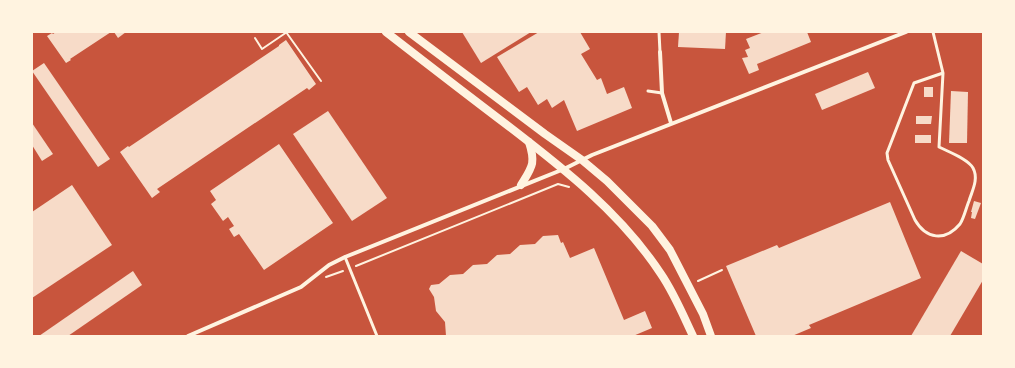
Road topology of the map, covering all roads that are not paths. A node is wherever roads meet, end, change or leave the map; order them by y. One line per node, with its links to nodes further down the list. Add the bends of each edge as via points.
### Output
1 (386, 32): 11 (main road)
2 (659, 32): 6 (lane)
3 (906, 32): 10 (street)
4 (933, 32): 7 (lane)
5 (413, 33): 12 (main road)
6 (660, 52): 9 (street)
7 (943, 73): 7 (lane, via 940,147 969,163 976,178 961,222 952,232 941,236 930,235 920,228 887,153 914,82)
8 (648, 91): 9 (lane)
9 (662, 93): 10 (street)
10 (671, 123): 12 (street)
11 (528, 142): 13 (main road); 14 (main road, via 533,155 532,167)
12 (582, 160): 13 (street); 19 (main road, via 652,226 670,250 700,308)
13 (564, 169): 14 (street); 18 (main road, via 636,239 675,295)
14 (520, 185): 15 (street)
15 (345, 257): 16 (street, via 329,264 301,287); 17 (lane)
16 (188, 336)
17 (377, 336)
18 (693, 336)
19 (711, 336)

